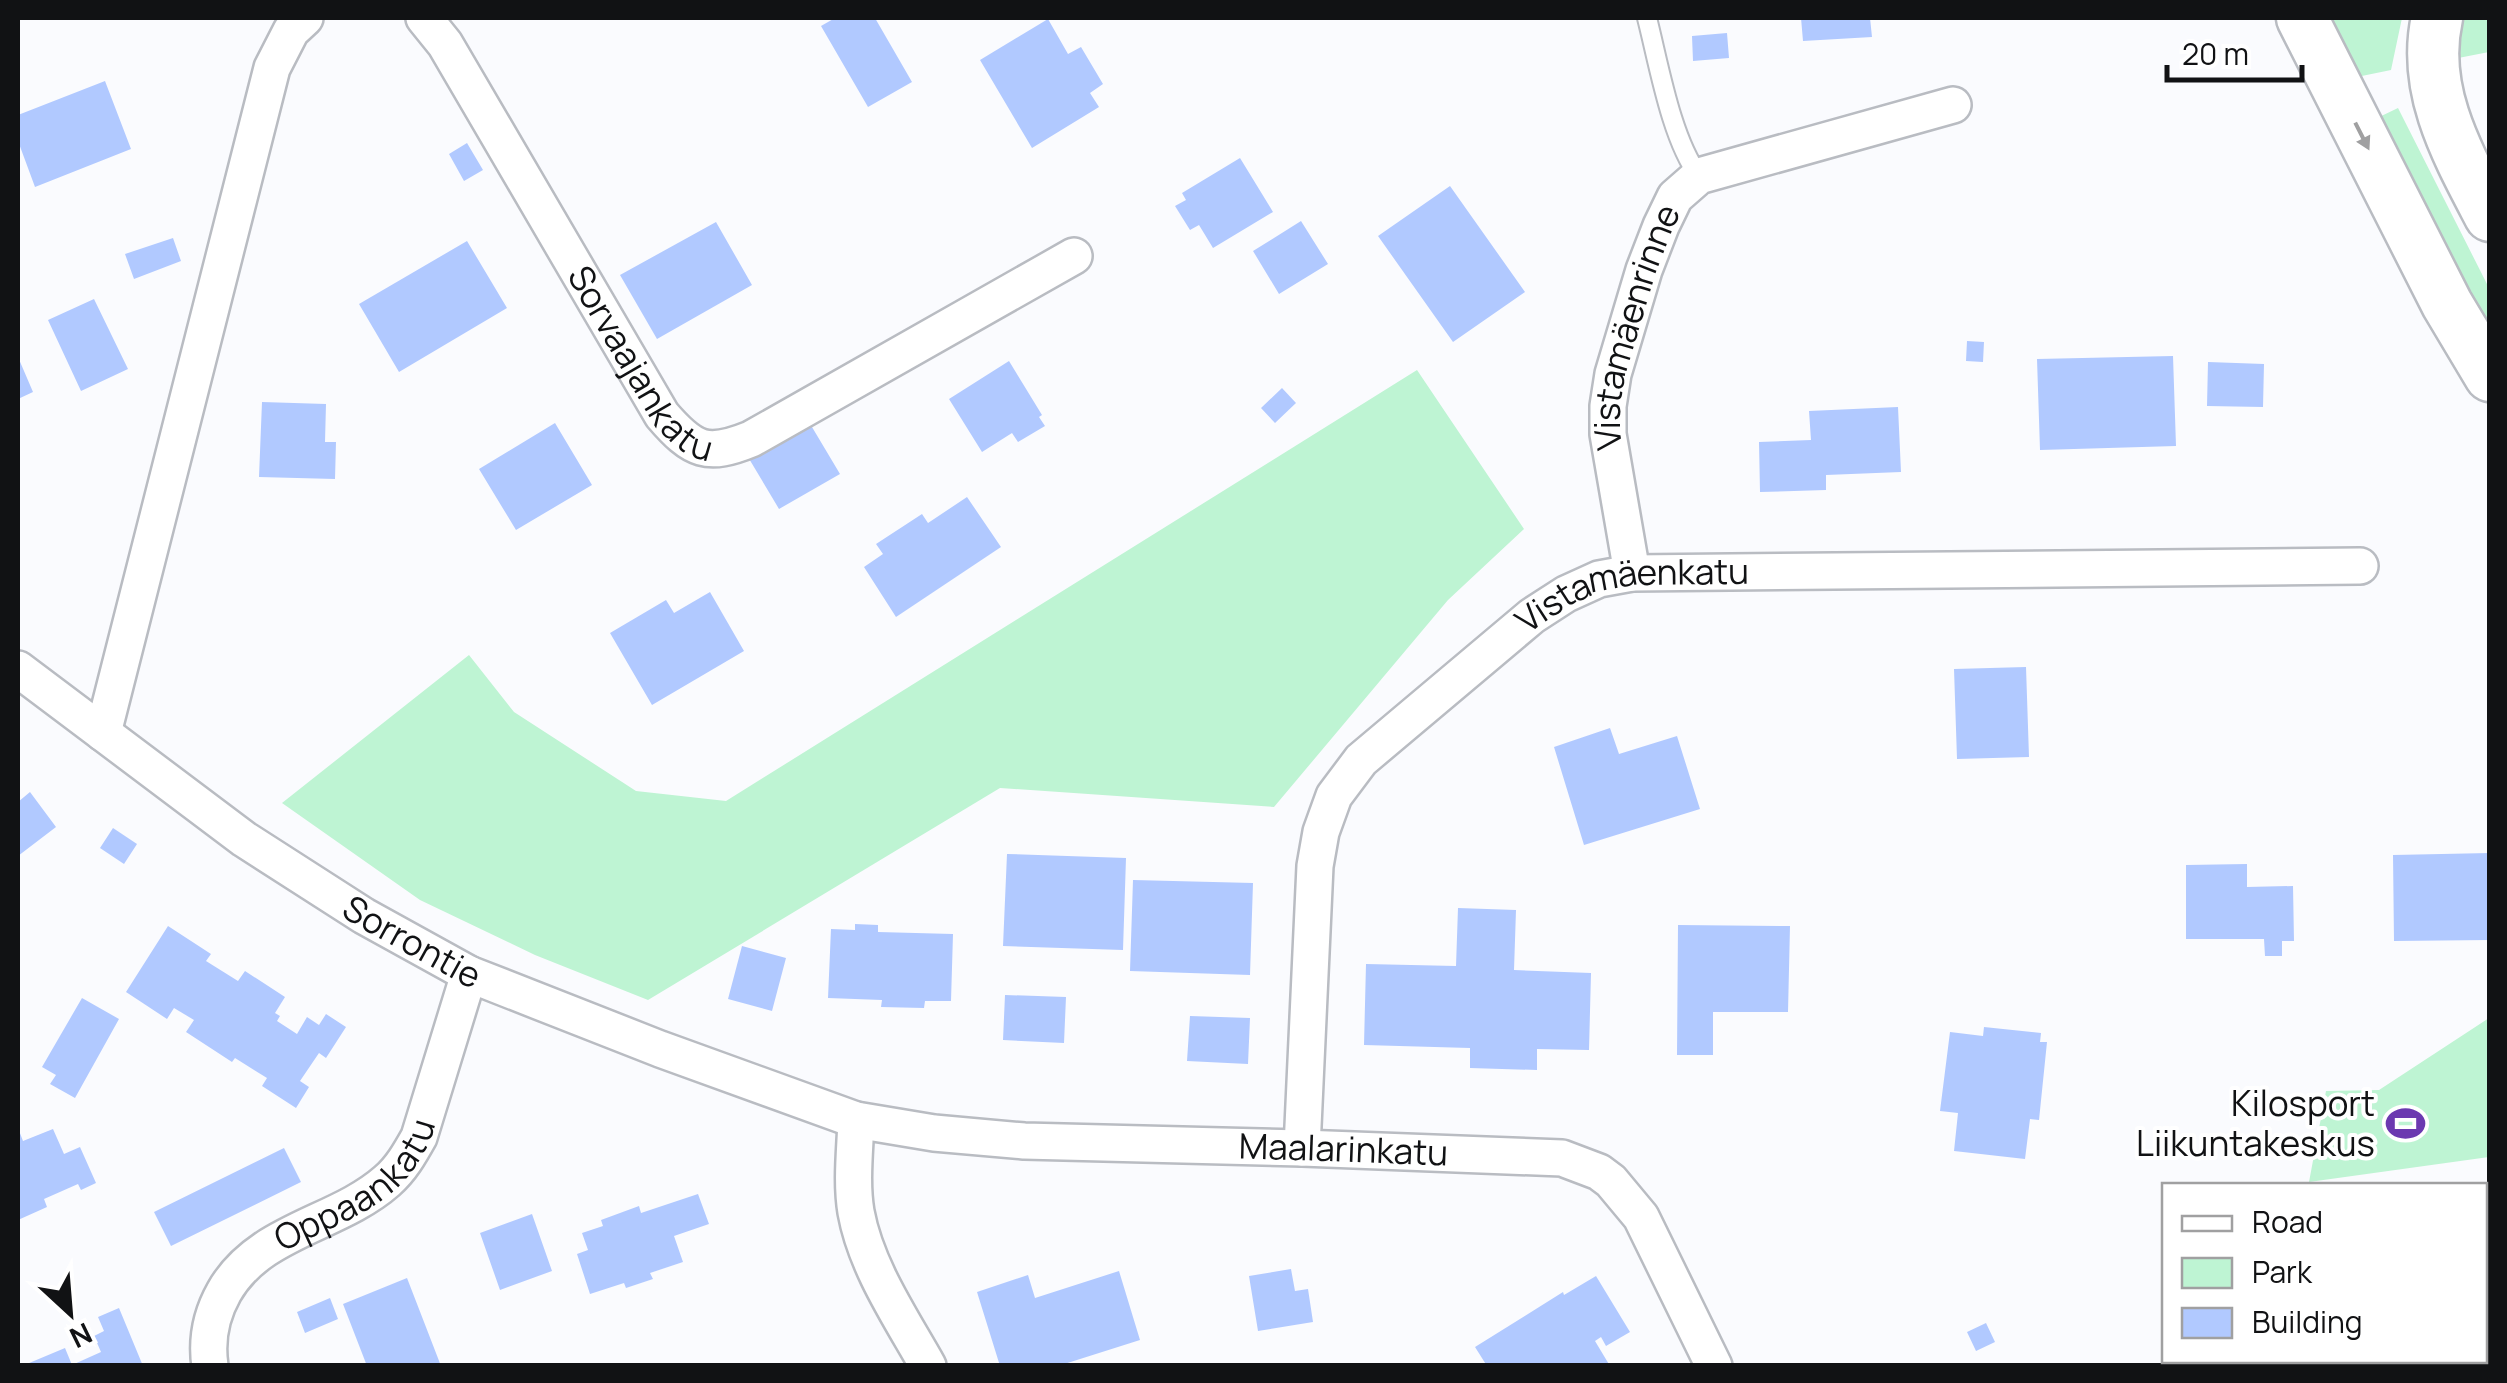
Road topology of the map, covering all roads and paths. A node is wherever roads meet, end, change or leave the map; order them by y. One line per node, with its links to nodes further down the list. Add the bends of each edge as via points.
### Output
1 (304, 18): 14 (street, via 272,68)
2 (424, 18): 9 (street, Sorvaajankatu, via 662,415 697,447 723,450 751,439)
3 (1647, 18): 7 (lane, via 1678,138)
4 (2302, 18): 10 (main road, one-way to 10)
5 (2437, 18): 8 (main road, via 2432,68 2445,126)
6 (1953, 106): 7 (street, Vistamäenrinne)
7 (1699, 176): 12 (street, Vistamäenrinne, via 1675,198 1661,226 1613,374 1608,434)
8 (2490, 216)
9 (1074, 256)
10 (2490, 376)
11 (2360, 566): 12 (street, Vistamäenkatu)
12 (1632, 573): 17 (street, Vistamäenkatu, via 1599,579 1532,616 1361,760 1334,796 1315,866)
13 (18, 669): 14 (street, Sorrontie)
14 (103, 733): 15 (street, Sorrontie, via 244,839)
15 (469, 974): 16 (street, Sorrontie); 18 (street, Oppaankatu, via 419,1138 406,1160 365,1196 248,1260 217,1304 208,1330)
16 (856, 1120): 17 (street, Maalarinkatu, via 1024,1141); 19 (street, via 856,1213 885,1290)
17 (1302, 1148): 20 (street, Maalarinkatu, via 1562,1158 1599,1172 1640,1217)
18 (210, 1366)
19 (928, 1366)
20 (1714, 1366)

